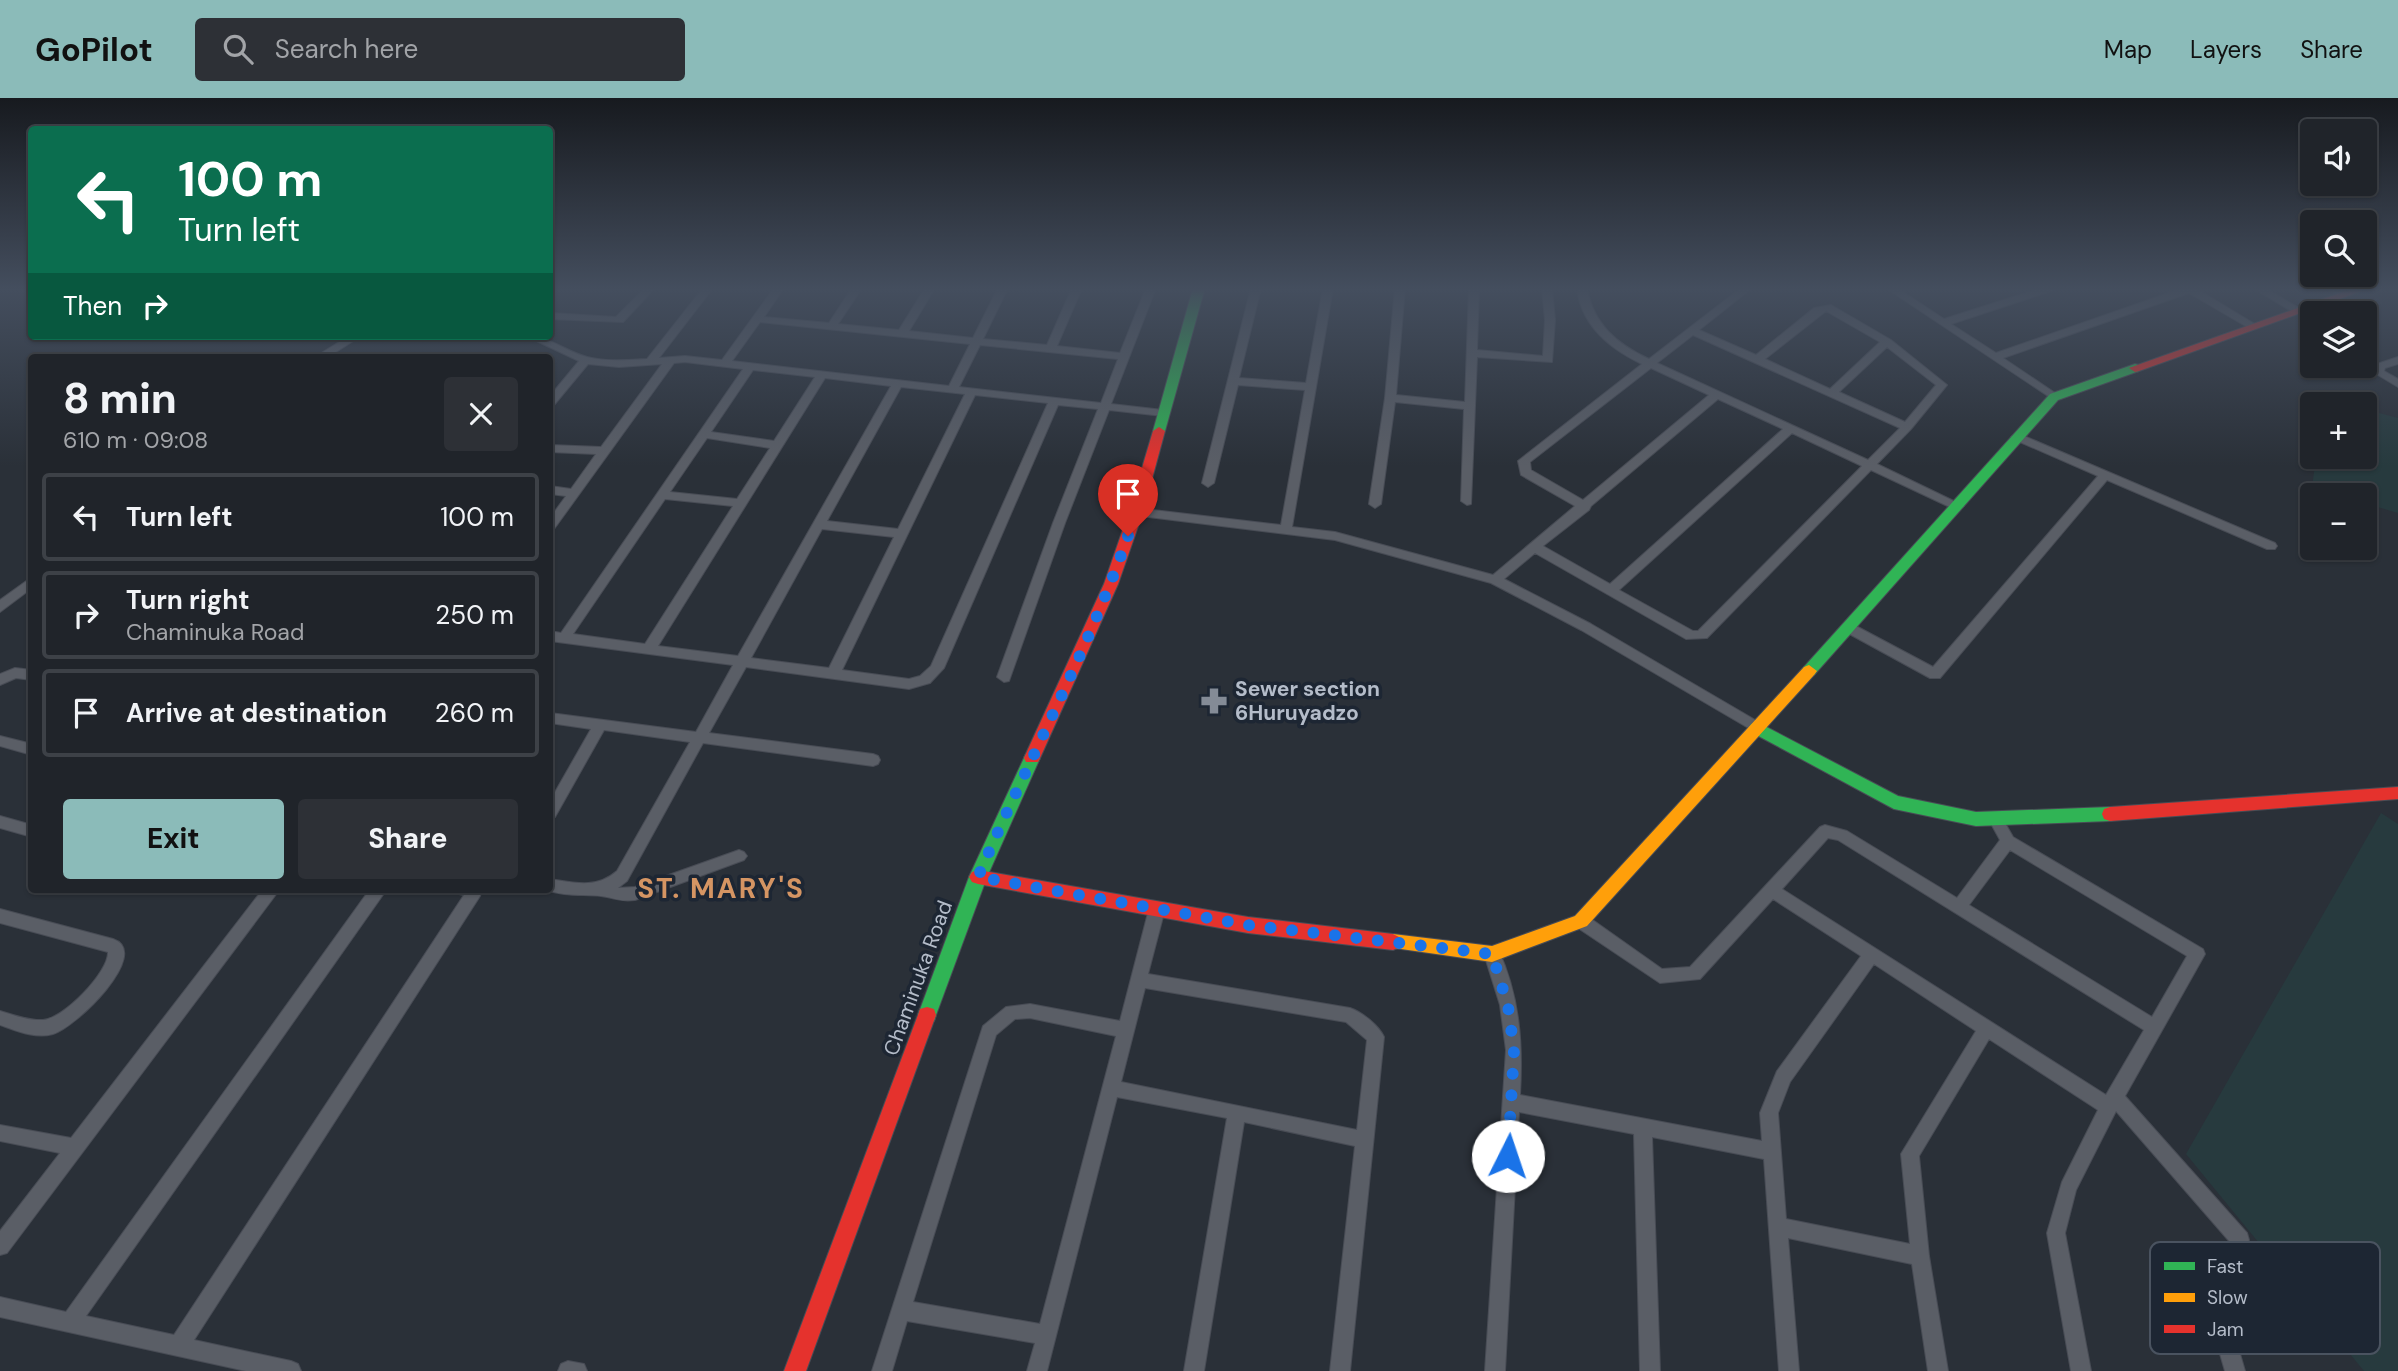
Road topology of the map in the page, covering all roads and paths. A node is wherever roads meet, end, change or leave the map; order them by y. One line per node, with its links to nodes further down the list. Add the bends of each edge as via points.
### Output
1 (556, 347): 26 (street)
2 (662, 347): 29 (street)
3 (737, 347): 32 (street)
4 (973, 347): 39 (street)
5 (1033, 347): 22 (street)
6 (1127, 347): 24 (street)
7 (1182, 347): 49 (street, Chaminuka Road)
8 (1242, 347): 35 (street)
9 (1317, 347): 38 (street)
10 (1395, 347): 44 (street)
11 (1472, 347): 23 (street)
12 (1549, 347): 23 (street, via 1548,360)
13 (1619, 347): 31 (street)
14 (1671, 347): 31 (street)
15 (1729, 347): 27 (street)
16 (1772, 347): 27 (street)
17 (1880, 347): 41 (street)
18 (1893, 347): 50 (street, via 1942,385)
19 (1980, 347): 25 (street)
20 (2022, 347): 25 (street)
21 (2193, 347): 43 (street)
22 (1050, 349): 24 (street)
23 (1472, 353): 47 (street)
24 (1123, 356): 48 (street)
25 (1995, 357): 43 (street)
26 (584, 360): 29 (street); 45 (street)
27 (1757, 360): 41 (street)
28 (2398, 360): 37 (street, via 2381,366 2378,372)
29 (651, 361): 30 (street)
30 (670, 361): 32 (street); 56 (street)
31 (1650, 363): 42 (street); 67 (street, via 1524,461 1525,472)
32 (724, 365): 33 (street)
33 (749, 368): 34 (street); 52 (street)
34 (821, 376): 36 (street); 54 (street)
35 (1234, 381): 38 (street); 59 (street)
36 (897, 384): 39 (street); 70 (street)
37 (2398, 384)
38 (1310, 387): 71 (street)
39 (952, 390): 40 (street)
40 (971, 393): 46 (street); 72 (street)
41 (1832, 393): 50 (street)
42 (1717, 394): 51 (street); 67 (street)
43 (2054, 397): 53 (street)
44 (1390, 398): 47 (street); 65 (street)
45 (553, 399)
46 (1054, 402): 48 (street); 84 (street, via 931,677 909,684)
47 (1471, 406): 63 (street)
48 (1106, 407): 49 (street); 86 (street)
49 (1163, 413): 68 (street, Chaminuka Road)
50 (1907, 427): 57 (street)
51 (1790, 429): 57 (street); 77 (street)
52 (704, 434): 54 (street); 62 (street)
53 (2017, 437): 58 (street); 66 (street)
54 (777, 445): 64 (street)
55 (553, 448): 56 (street)
56 (603, 451): 61 (street)
57 (1868, 466): 66 (street); 77 (street, via 1702,635 1691,636)
58 (2105, 475): 73 (street); 79 (street, via 1935,674)
59 (1208, 483)
60 (553, 490): 61 (street)
61 (573, 493): 69 (street)
62 (661, 495): 64 (street); 81 (street)
63 (1467, 501)
64 (740, 503): 82 (street)
65 (1375, 504)
66 (1958, 506): 79 (street)
67 (1585, 507): 74 (street)
68 (1136, 512): 71 (street); 102 (street, Chaminuka Road, via 1094,624)
69 (553, 522)
70 (818, 524): 72 (street); 83 (street)
71 (1286, 528): 75 (street, via 1335,536)
72 (902, 534): 84 (street)
73 (2271, 546)
74 (1536, 548): 75 (street); 77 (street)
75 (1495, 580): 90 (street, via 1587,627)
76 (28, 584): 78 (street)
77 (1611, 590)
78 (0, 607)
79 (1849, 628): 90 (street)
80 (553, 636): 81 (street)
81 (564, 638): 82 (street)
82 (648, 650): 83 (street)
83 (740, 662): 84 (street); 91 (street)
84 (834, 674)
85 (28, 675): 87 (street, via 15,673)
86 (1004, 677)
87 (0, 680)
88 (553, 718): 89 (street)
89 (600, 725): 91 (street); 96 (street)
90 (1756, 728): 97 (street, via 1894,802); 112 (street)
91 (699, 736): 94 (street); 105 (street, via 622,876)
92 (0, 741): 93 (street)
93 (28, 749)
94 (873, 760)
95 (2398, 793): 97 (street)
96 (553, 808)
97 (1996, 820): 100 (street)
98 (0, 822): 99 (street)
99 (28, 830)
100 (2008, 841): 109 (street); 117 (street, via 2197,954)
101 (739, 856): 105 (street, via 635,893)
102 (978, 877): 110 (street); 142 (street, Chaminuka Road)
103 (553, 886): 105 (street)
104 (1770, 889): 109 (street, via 1825,831 1842,835); 112 (street, via 1694,974 1660,976); 114 (street)
105 (602, 890)
106 (267, 893): 127 (street)
107 (376, 893): 135 (street)
108 (474, 893): 137 (street)
109 (1958, 908): 117 (street)
110 (1157, 909): 113 (street, via 1323,935); 115 (street)
111 (0, 916): 116 (street, via 113,946 117,959 72,1015 57,1025 29,1027)
112 (1581, 921): 113 (street)
113 (1492, 954): 121 (street, via 1510,1017)
114 (1871, 955): 118 (street); 128 (street, via 1783,1077 1769,1113)
115 (1140, 981): 119 (street); 126 (street, via 1350,1015 1376,1037)
116 (0, 1018)
117 (2155, 1028): 122 (street)
118 (1986, 1029): 122 (street); 132 (street, via 1910,1154)
119 (1125, 1030): 120 (street); 134 (street, via 1030,1011 1012,1012 989,1031)
120 (1111, 1088): 123 (street); 136 (street)
121 (1512, 1102): 124 (street); 147 (street)
122 (2112, 1102): 130 (street); 151 (street, via 2068,1188 2056,1233)
123 (1237, 1112): 126 (street); 145 (street)
124 (1643, 1128): 128 (street); 148 (street)
125 (0, 1133): 127 (street)
126 (1364, 1139): 146 (street)
127 (76, 1148): 131 (street)
128 (1773, 1152): 129 (street)
129 (1777, 1226): 132 (street); 149 (street)
130 (2239, 1242)
131 (0, 1246)
132 (1920, 1256): 150 (street)
133 (0, 1307): 135 (street)
134 (901, 1310): 136 (street); 143 (street)
135 (70, 1322): 137 (street)
136 (1045, 1335): 144 (street)
137 (179, 1345): 139 (street)
138 (2230, 1354): 152 (street)
139 (291, 1371)
140 (568, 1371): 141 (street)
141 (577, 1371)
142 (795, 1371)
143 (881, 1371)
144 (1037, 1371)
145 (1194, 1371)
146 (1340, 1371)
147 (1495, 1371)
148 (1650, 1371)
149 (1789, 1371)
150 (1938, 1371)
151 (2081, 1371)
152 (2235, 1371)

